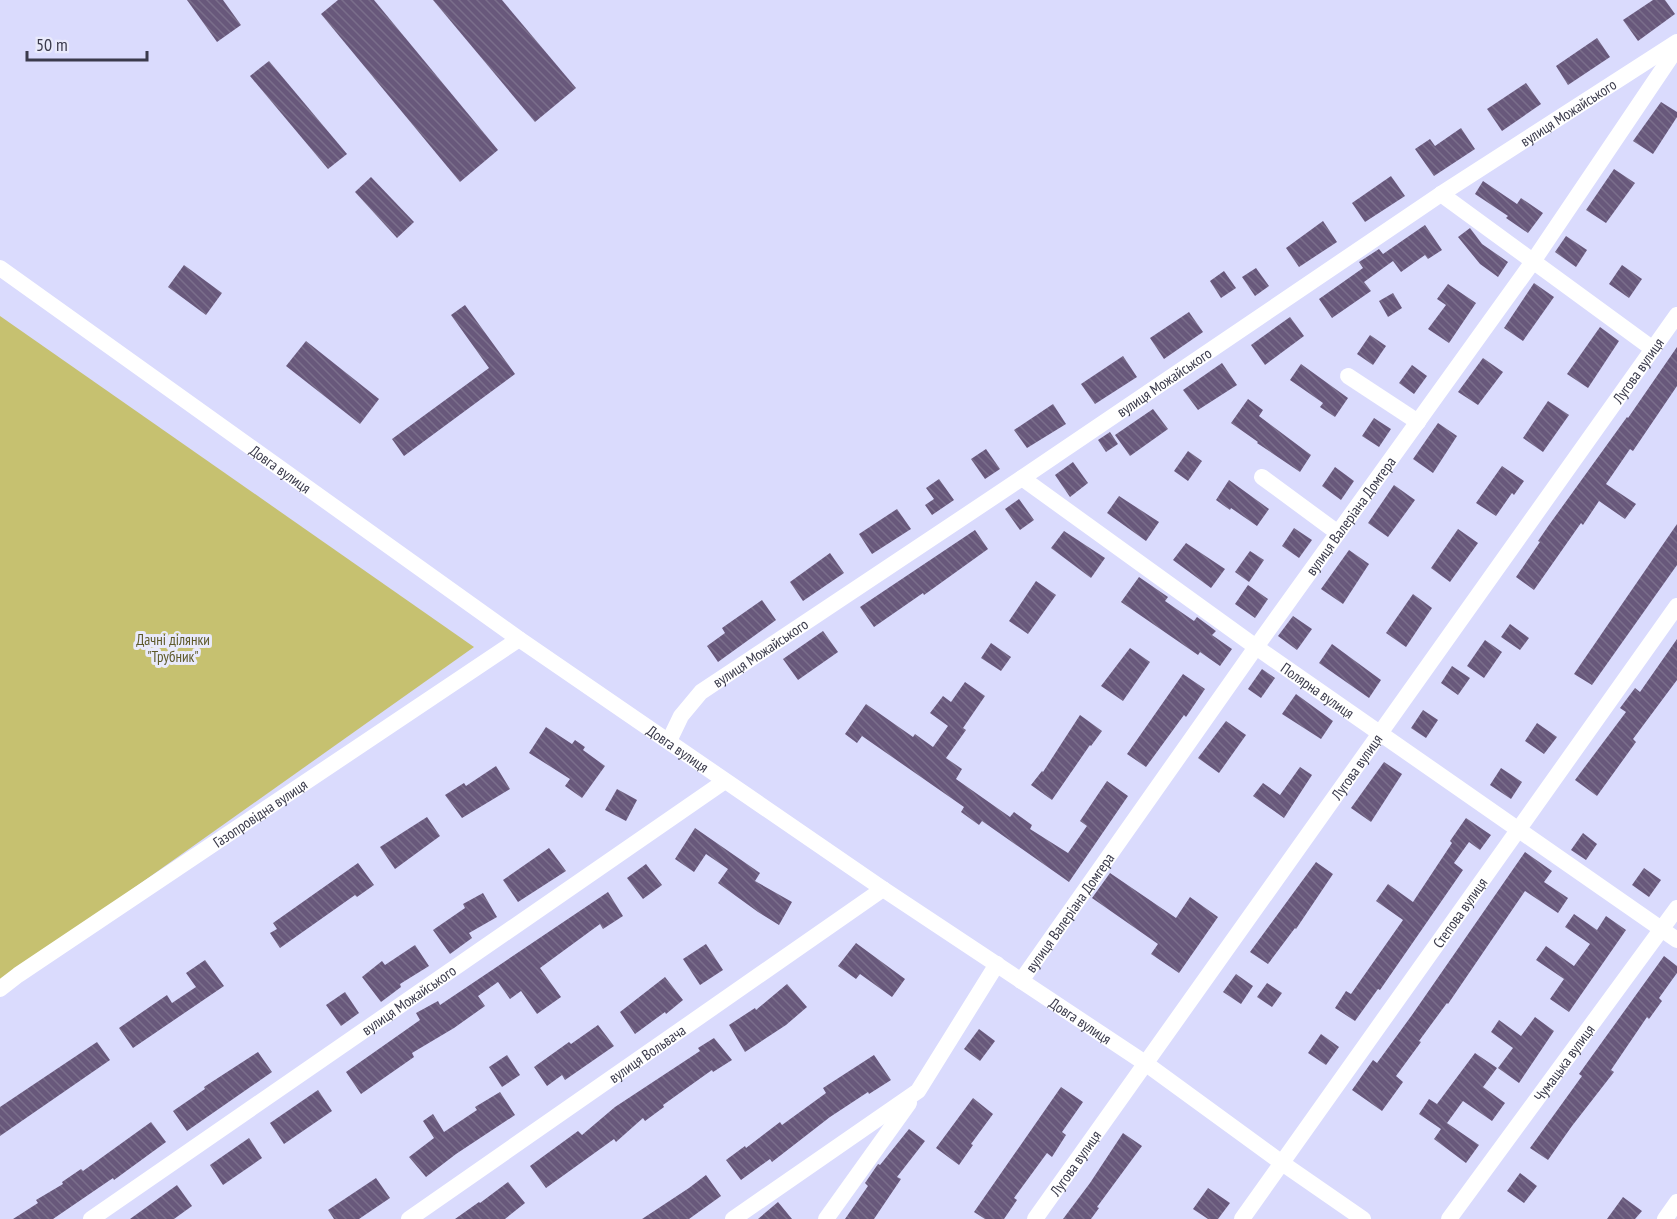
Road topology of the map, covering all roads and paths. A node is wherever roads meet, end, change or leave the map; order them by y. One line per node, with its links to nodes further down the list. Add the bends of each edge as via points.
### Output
1 (1677, 42): 3 (street, вулиця Можайського)
2 (1677, 48): 4 (street, вулиця Валеріана Домгера)
3 (1442, 194): 4 (street); 12 (street, вулиця Можайського)
4 (1534, 260): 8 (street); 10 (street, вулиця Валеріана Домгера)
5 (0, 268): 15 (street, Довга вулиця)
6 (1677, 315): 7 (street, Лугова вулиця)
7 (1672, 333): 8 (street, Лугова вулиця)
8 (1653, 349): 17 (street, Лугова вулиця)
9 (1348, 376): 10 (street)
10 (1418, 422): 13 (street, вулиця Валеріана Домгера)
11 (1262, 477): 13 (street)
12 (1022, 478): 16 (street, Полярна вулиця); 18 (street, вулиця Можайського, via 701,692 681,716)
13 (1338, 533): 16 (street, вулиця Валеріана Домгера)
14 (1677, 606): 20 (street, Степова вулиця)
15 (519, 639): 18 (street, Довга вулиця); 27 (street, Газопровідна вулиця)
16 (1256, 647): 17 (street, Полярна вулиця); 26 (street, вулиця Валеріана Домгера)
17 (1381, 733): 20 (street, Полярна вулиця); 28 (street, Лугова вулиця)
18 (669, 741): 19 (street, Довга вулиця)
19 (726, 781): 21 (street, Довга вулиця); 32 (street, вулиця Можайського)
20 (1519, 830): 23 (street, Полярна вулиця); 30 (street, Степова вулиця)
21 (883, 889): 25 (street, Довга вулиця); 33 (street, вулиця Вольвача)
22 (1677, 908): 23 (street, Чумацька вулиця)
23 (1662, 929): 24 (street, Полярна вулиця); 39 (street, Чумацька вулиця)
24 (1677, 940)
25 (997, 964): 26 (street, Довга вулиця); 29 (street)
26 (1021, 981): 28 (street, Довга вулиця)
27 (0, 989)
28 (1145, 1062): 30 (street, Довга вулиця); 36 (street, Лугова вулиця)
29 (918, 1091): 34 (street); 35 (street)
30 (1282, 1163): 37 (street, Степова вулиця); 38 (street, Довга вулиця)
31 (1677, 1202): 40 (street)
32 (92, 1219)
33 (409, 1219)
34 (733, 1219)
35 (826, 1219)
36 (1035, 1219)
37 (1242, 1219)
38 (1363, 1219)
39 (1449, 1219)
40 (1665, 1219)

